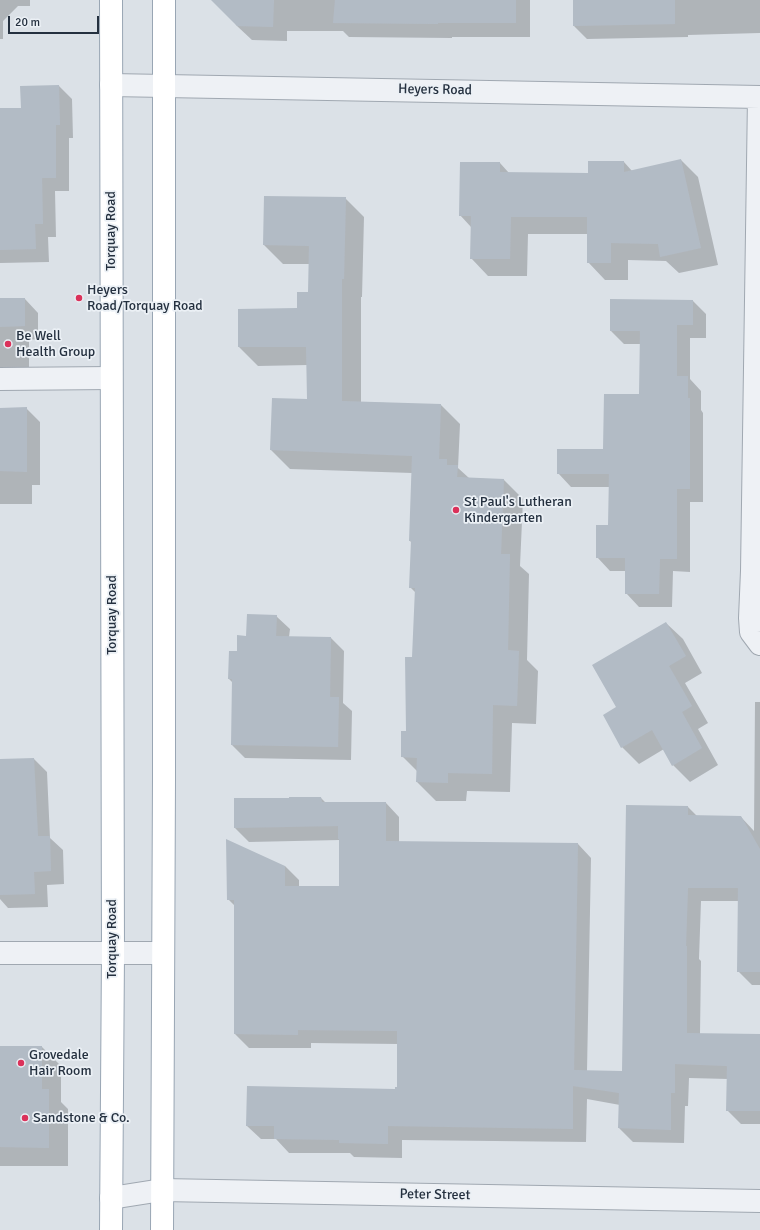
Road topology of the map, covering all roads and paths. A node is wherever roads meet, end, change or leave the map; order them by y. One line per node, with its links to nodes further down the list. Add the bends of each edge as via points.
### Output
1 (111, 0): 3 (main road, Torquay Road)
2 (164, 0): 4 (main road)
3 (111, 84): 4 (street, Heyers Road); 6 (main road, Torquay Road)
4 (164, 86): 5 (street, Heyers Road); 12 (main road)
5 (759, 97): 8 (street)
6 (111, 378): 7 (street); 11 (main road, Torquay Road)
7 (0, 380)
8 (756, 572): 9 (street, via 750,618 751,632)
9 (760, 644)
10 (0, 953): 11 (street)
11 (113, 953): 12 (street); 14 (main road, Torquay Road)
12 (163, 953): 13 (main road)
13 (162, 1190): 14 (street, Peter Street); 15 (street, Peter Street); 17 (main road)
14 (111, 1198): 16 (main road, Torquay Road)
15 (760, 1201)
16 (110, 1230)
17 (162, 1230)

